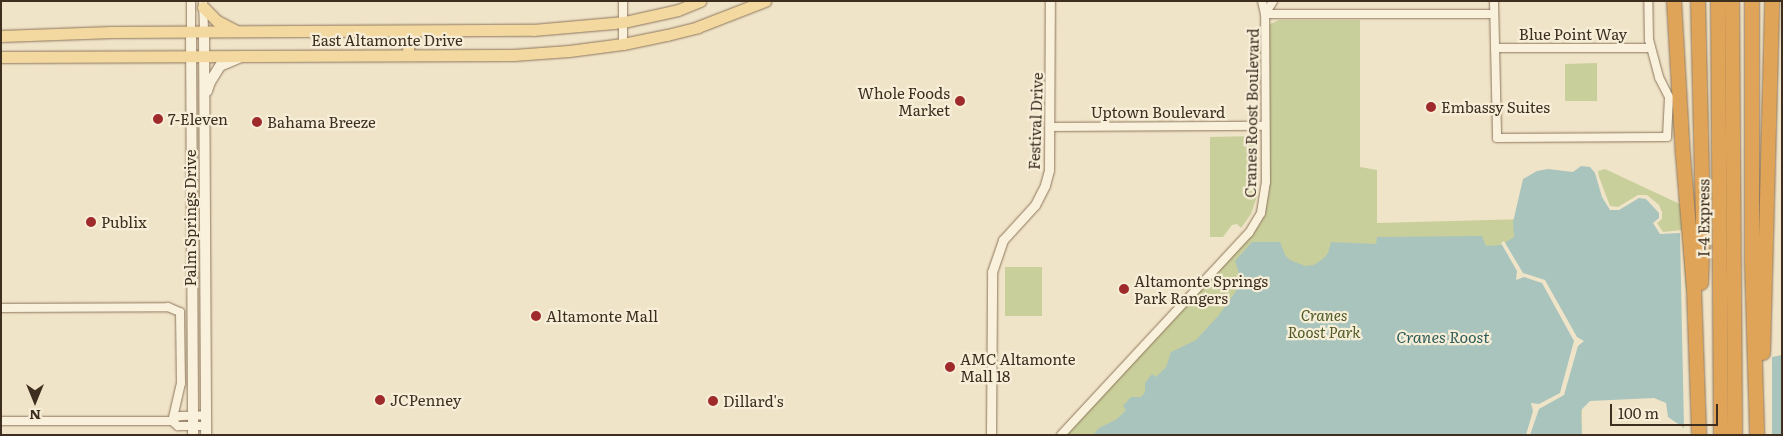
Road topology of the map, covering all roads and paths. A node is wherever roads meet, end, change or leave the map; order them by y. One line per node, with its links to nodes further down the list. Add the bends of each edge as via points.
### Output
1 (191, 1): 21 (street, Palm Springs Drive)
2 (623, 1): 19 (street)
3 (700, 1): 19 (main road, via 678,10)
4 (765, 1): 25 (main road, East Altamonte Drive, via 698,26)
5 (1050, 1): 35 (street, Festival Drive)
6 (1262, 1): 17 (street, Cranes Roost Boulevard)
7 (1272, 1): 17 (street, Cranes Roost Boulevard)
8 (1494, 1): 18 (street)
9 (1648, 1): 27 (street)
10 (1674, 1): 38 (highway)
11 (1698, 1): 38 (highway, via 1703,227)
12 (1718, 1): 46 (highway, I-4 Express)
13 (1732, 1): 47 (highway, I-4 Express)
14 (1752, 1): 37 (highway)
15 (1772, 1): 37 (highway, via 1763,352)
16 (203, 4): 22 (street, Palm Springs Drive); 23 (main road, via 217,21)
17 (1265, 14): 18 (street); 34 (street, Cranes Roost Boulevard)
18 (1494, 14): 26 (street)
19 (624, 22): 20 (main road, via 533,30); 25 (street)
20 (409, 31): 23 (main road); 31 (main road)
21 (190, 32): 22 (main road); 24 (main road); 28 (main road, Palm Springs Drive)
22 (204, 32): 23 (main road); 29 (main road, Palm Springs Drive)
23 (239, 32)
24 (1, 36)
25 (623, 44): 31 (main road, East Altamonte Drive, via 513,55)
26 (1495, 48): 27 (street, Blue Point Way); 27 (street, via 1497,138 1667,137 1669,97)
27 (1651, 48)
28 (191, 55): 29 (main road, East Altamonte Drive); 32 (main road, East Altamonte Drive); 41 (main road, Palm Springs Drive)
29 (204, 55): 30 (main road, East Altamonte Drive); 33 (main road, Palm Springs Drive)
30 (245, 55): 31 (main road, East Altamonte Drive); 33 (main road, via 220,66 210,82)
31 (408, 55)
32 (1, 57)
33 (204, 102): 42 (main road, Palm Springs Drive)
34 (1265, 126): 35 (street, Uptown Boulevard); 44 (street, Cranes Roost Boulevard, via 1266,194 1256,223)
35 (1050, 127): 43 (street, Festival Drive, via 1046,185 1035,205 1003,240 992,272)
36 (1, 308): 40 (street, via 168,307 180,312 181,383)
37 (1755, 391): 48 (highway)
38 (1699, 407): 45 (highway)
39 (1, 421): 40 (street)
40 (172, 421): 41 (street, via 176,417)
41 (193, 425): 42 (street)
42 (206, 425)
43 (991, 435)
44 (1061, 435)
45 (1699, 435)
46 (1721, 435)
47 (1736, 435)
48 (1757, 435)

